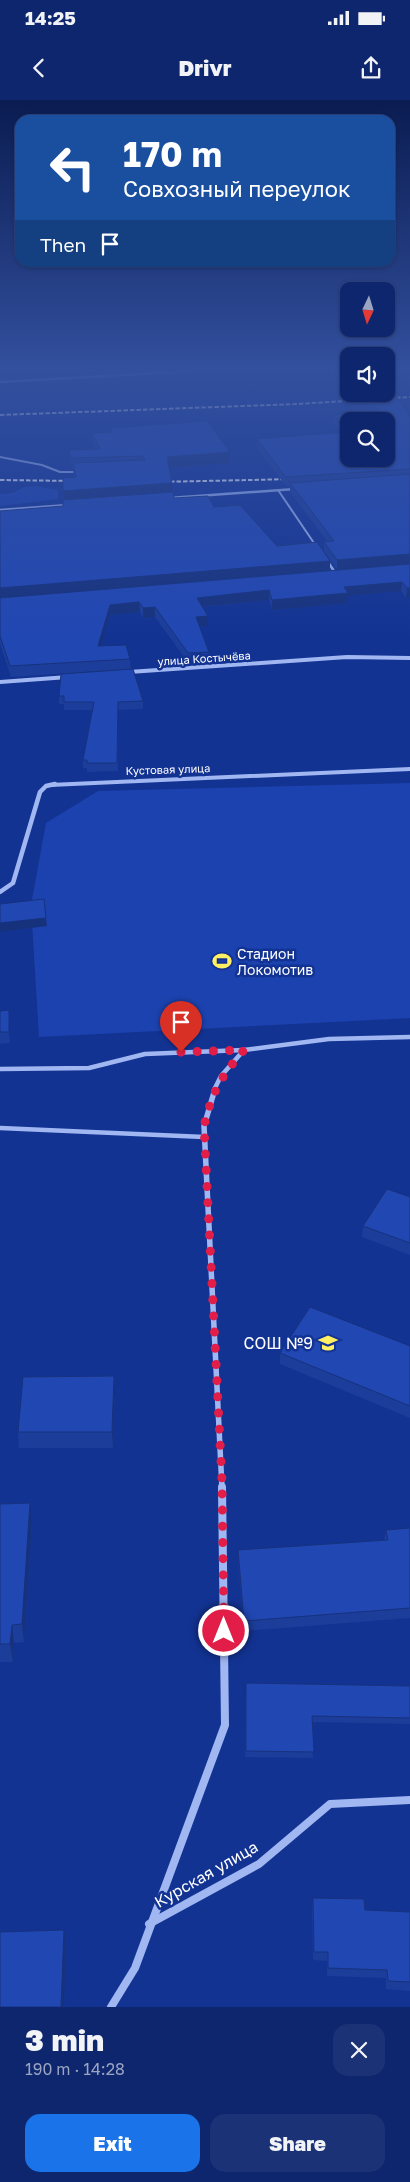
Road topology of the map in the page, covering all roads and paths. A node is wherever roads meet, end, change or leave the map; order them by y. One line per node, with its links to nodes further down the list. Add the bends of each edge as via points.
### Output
1 (16, 460): 2 (lane, via 60,472)
2 (79, 472)
3 (297, 488): 4 (street)
4 (278, 490): 5 (street); 8 (lane)
5 (169, 498)
6 (70, 505): 7 (street)
7 (0, 510)
8 (320, 552)
9 (326, 559): 10 (lane)
10 (336, 575)
11 (410, 658): 12 (street, улица Костычёва, via 347,657)
12 (122, 673)
13 (73, 676): 14 (street)
14 (0, 682)
15 (410, 769): 16 (street, Кустовая улица, via 57,782 40,792 12,883)
16 (0, 892)
17 (410, 1038): 18 (street, via 328,1039)
18 (244, 1050): 19 (street, via 145,1054 89,1068); 21 (street, via 221,1076 212,1095)
19 (0, 1069)
20 (0, 1128): 21 (lane)
21 (204, 1137): 23 (street, via 222,1481 225,1726)
22 (410, 1800): 23 (street, Курская улица, via 330,1804 260,1864)
23 (149, 1924): 24 (street, via 134,1968)
24 (110, 2007)

